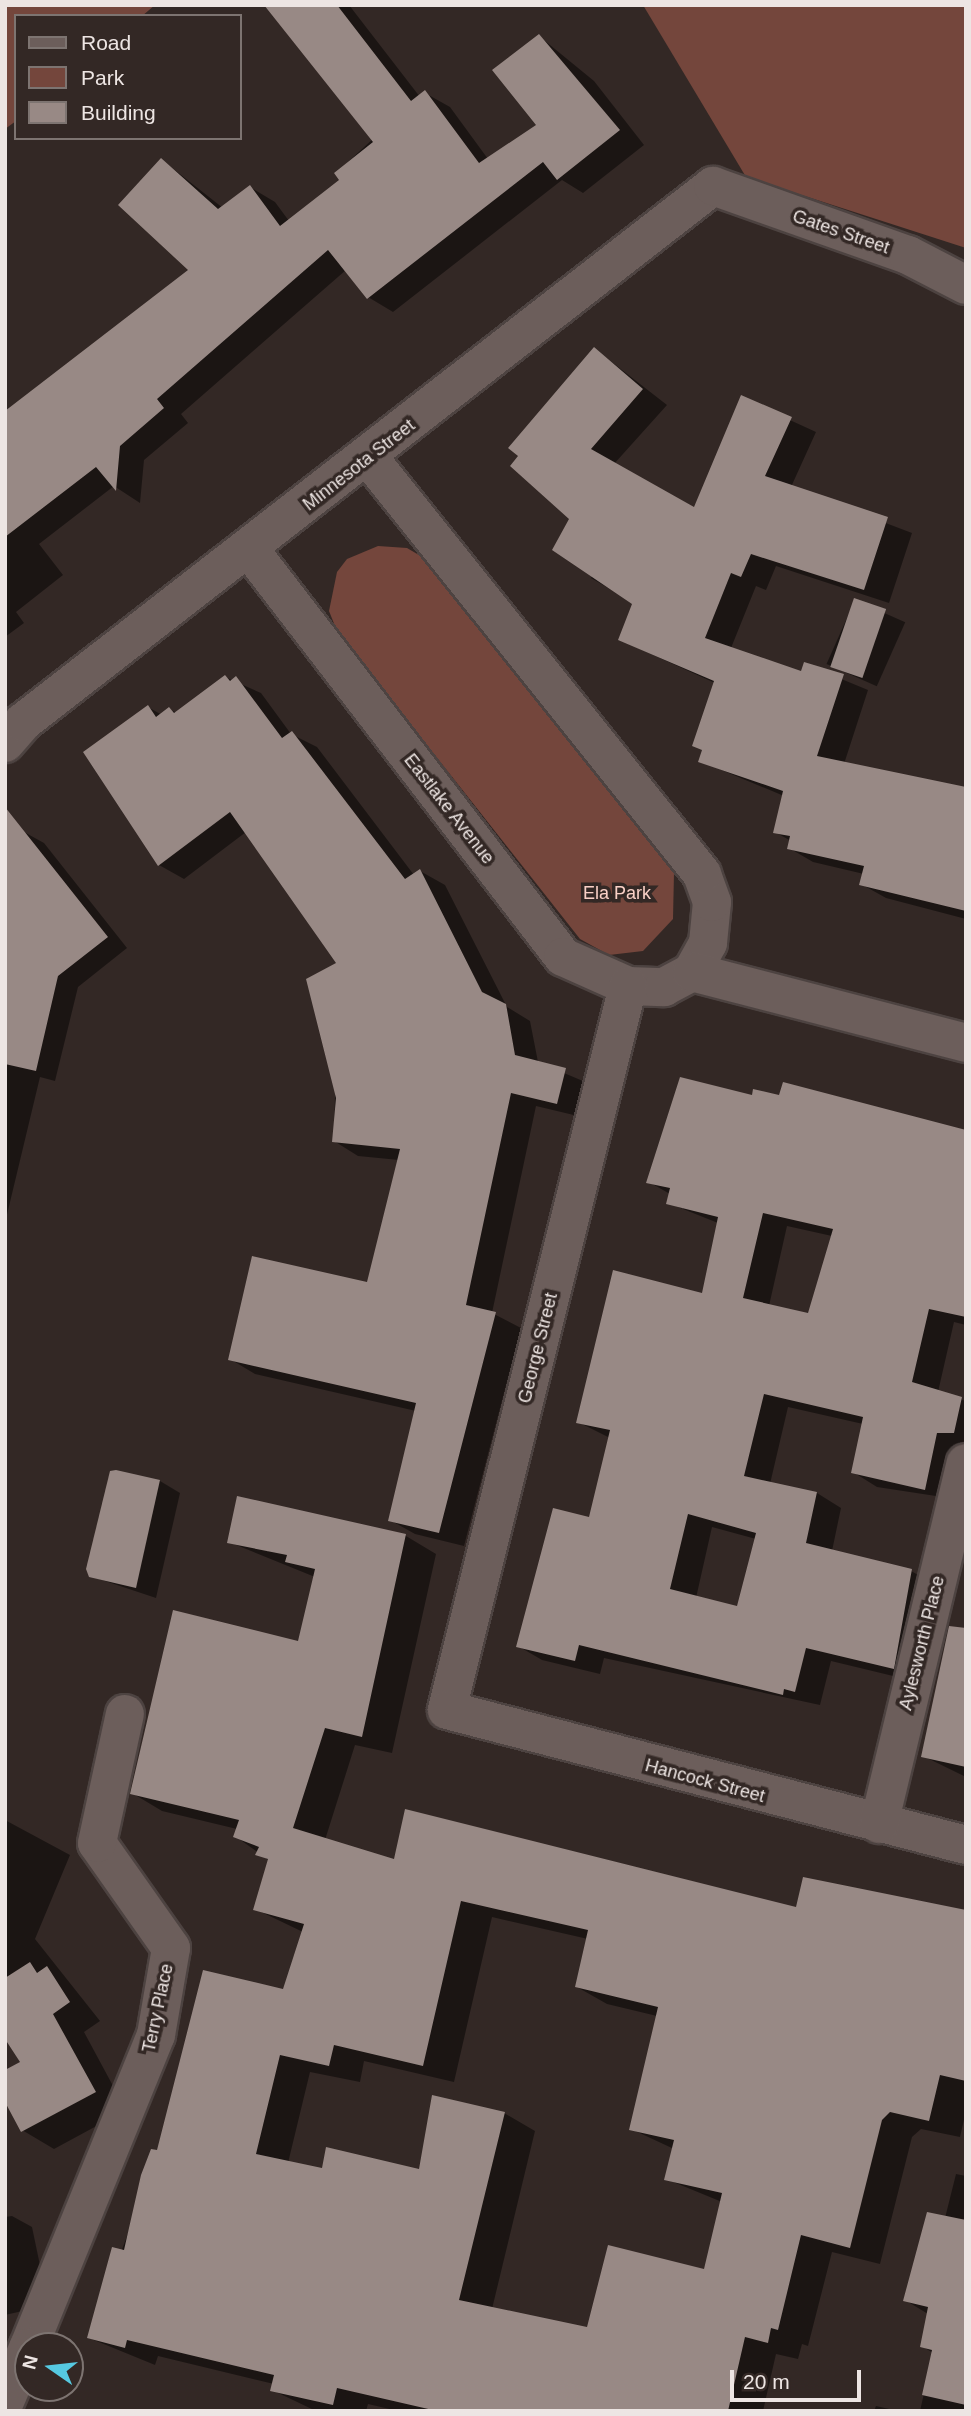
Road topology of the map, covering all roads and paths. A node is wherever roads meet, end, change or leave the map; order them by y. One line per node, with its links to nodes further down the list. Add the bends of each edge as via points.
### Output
1 (713, 186): 2 (street, Gates Street, via 908,255); 3 (street, Minnesota Street)
2 (966, 285)
3 (369, 458): 4 (street, Minnesota Street); 6 (street, via 702,874 712,902 709,943)
4 (250, 550): 5 (street, Minnesota Street, via 23,722); 7 (street, Eastlake Avenue, via 563,957)
5 (5, 743)
6 (692, 972): 7 (street, Eastlake Avenue, via 664,987); 8 (street)
7 (628, 986): 10 (street, George Street)
8 (966, 1043)
9 (966, 1463): 12 (street, Aylesworth Place)
10 (447, 1710): 12 (street, Hancock Street)
11 (125, 1714): 14 (street, Terry Place, via 97,1843 170,1948 156,2035)
12 (879, 1824): 13 (street, Hancock Street)
13 (966, 1845)
14 (34, 2332)
15 (14, 2380): 16 (street, Terry Place)
16 (5, 2401)

